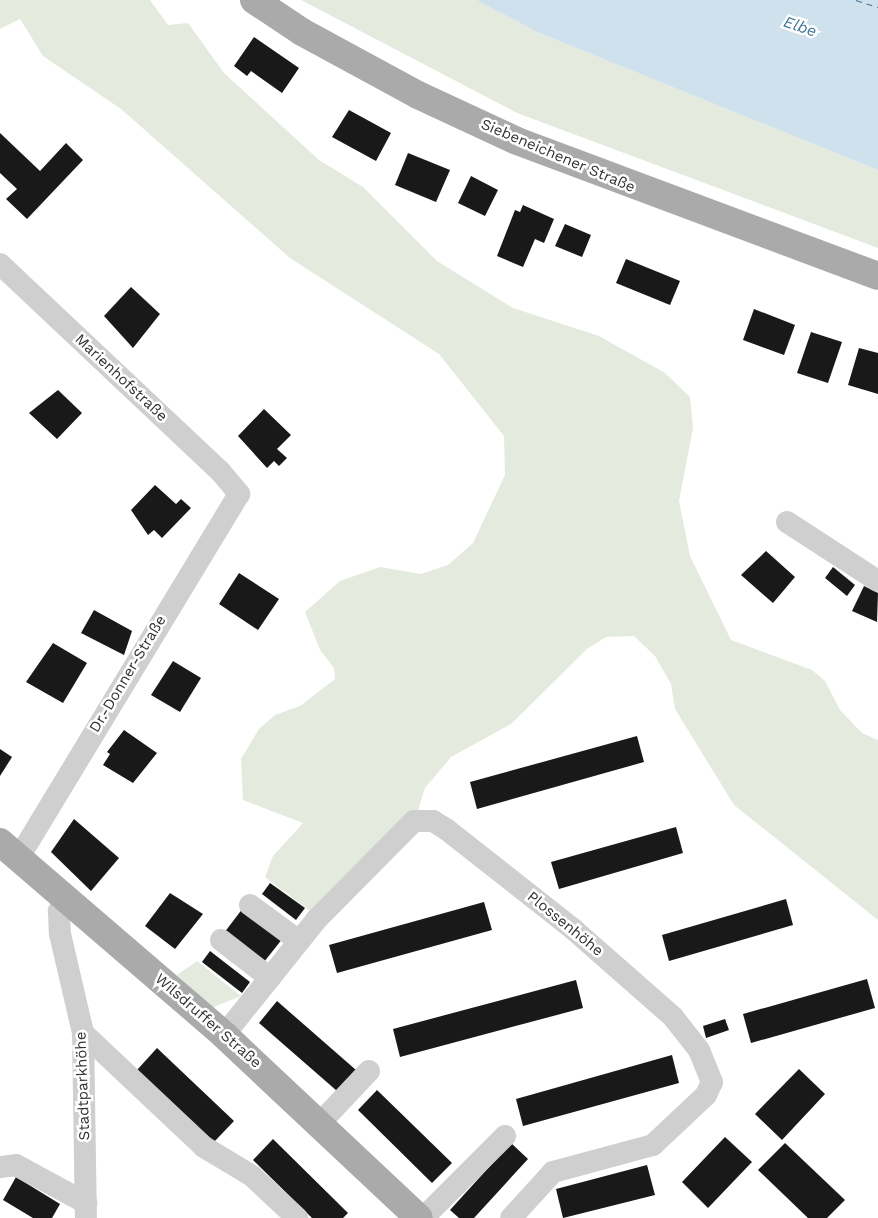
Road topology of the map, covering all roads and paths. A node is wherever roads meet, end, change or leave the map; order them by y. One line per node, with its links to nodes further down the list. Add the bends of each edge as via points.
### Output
1 (254, 0): 3 (main road, Siebeneichener Straße, via 302,32 418,95 517,141)
2 (0, 264): 4 (street, Marienhofstraße, via 220,471)
3 (878, 276)
4 (238, 494): 7 (street, Dr.-Donner-Straße)
5 (787, 522): 6 (street)
6 (878, 581)
7 (10, 849): 8 (main road, Wilsdruffer Straße)
8 (69, 899): 13 (street, Stadtparkhöhe, via 59,911 60,934); 14 (main road, Wilsdruffer Straße)
9 (250, 905): 11 (street)
10 (221, 940): 12 (street)
11 (299, 941): 12 (street, Plossenhöhe); 22 (street, Plossenhöhe, via 414,821 433,821 635,981 699,1050 712,1082 709,1089 653,1145 554,1172)
12 (270, 978): 14 (street, Plossenhöhe)
13 (83, 1033): 19 (street, Stadtparkhöhe); 21 (street, via 204,1147 252,1176)
14 (224, 1035): 16 (main road, Wilsdruffer Straße)
15 (369, 1071): 16 (street)
16 (321, 1122): 20 (main road, Wilsdruffer Straße)
17 (505, 1136): 20 (street)
18 (0, 1167): 19 (street, via 16,1164)
19 (86, 1211)
20 (412, 1215)
21 (297, 1218)
22 (511, 1218)

